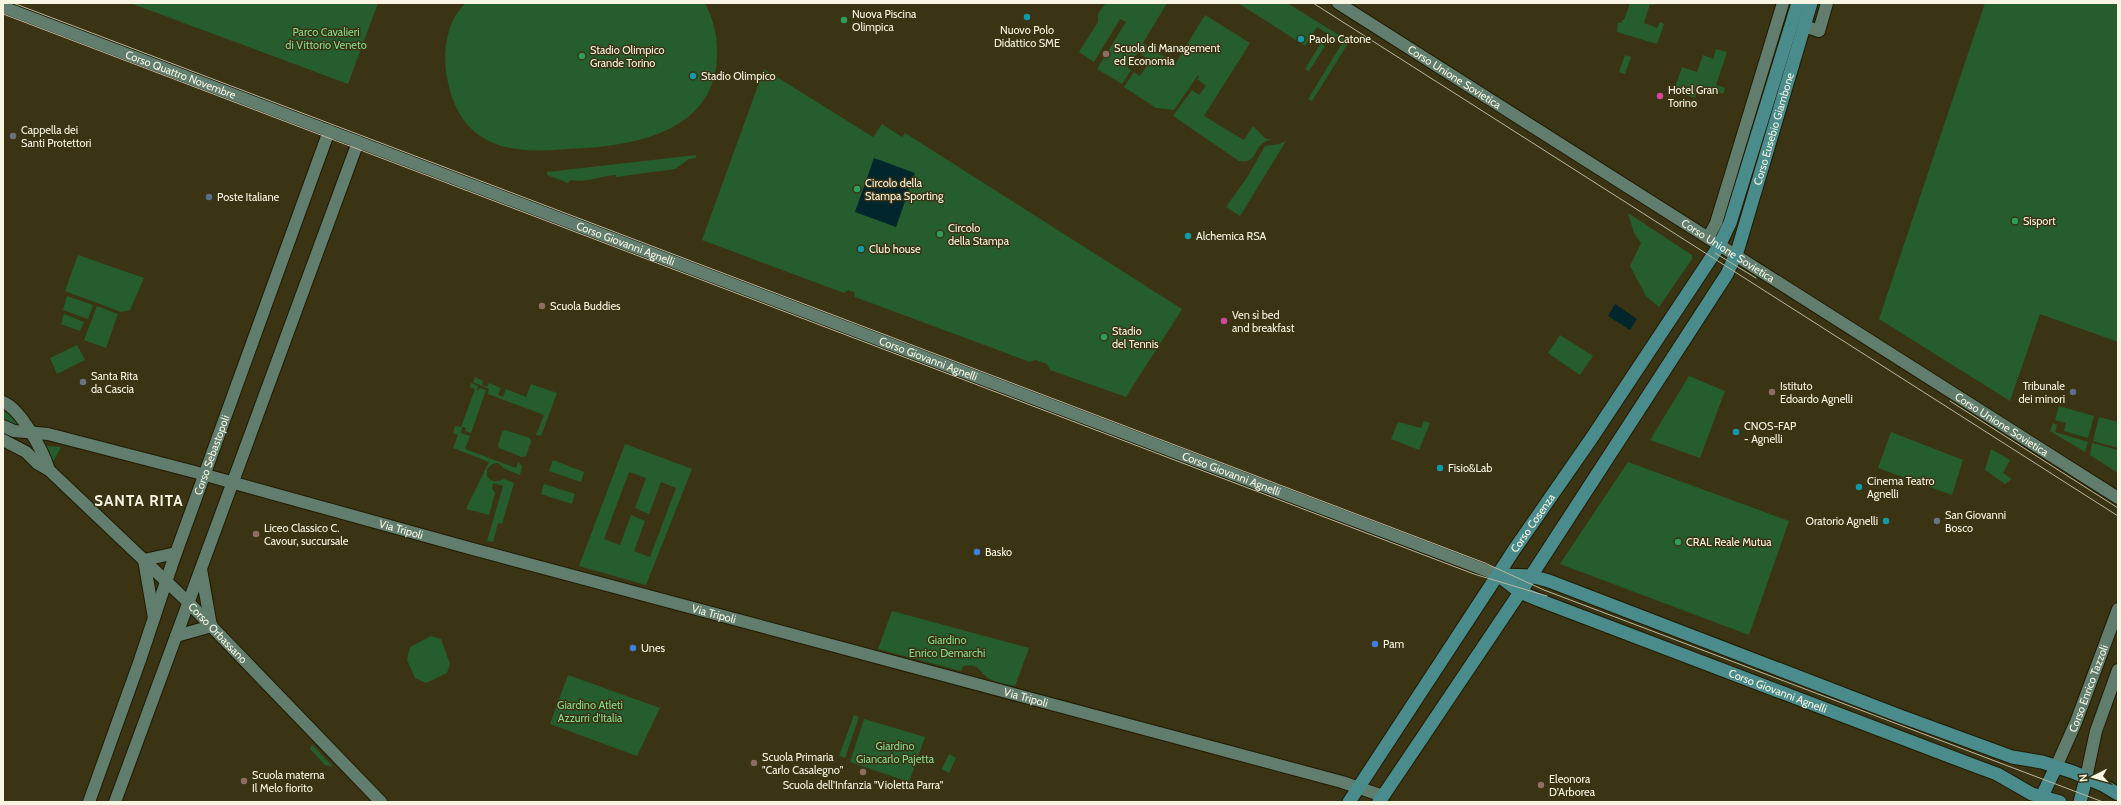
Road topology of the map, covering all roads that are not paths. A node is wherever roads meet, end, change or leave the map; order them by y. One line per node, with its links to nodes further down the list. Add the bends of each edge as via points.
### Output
1 (1338, 3): 11 (street, Corso Unione Sovietica)
2 (1783, 3): 7 (street)
3 (1798, 3): 8 (main road, Corso Eusebio Giambone)
4 (1811, 3): 8 (main road, Corso Eusebio Giambone)
5 (1827, 3): 8 (street, via 1819,31)
6 (3, 7): 9 (street, Corso Quattro Novembre)
7 (1778, 17): 8 (street); 11 (street, via 1716,223)
8 (1798, 24): 12 (main road, Corso Eusebio Giambone, via 1730,223); 13 (main road, Corso Eusebio Giambone)
9 (329, 131): 10 (street, Corso Quattro Novembre); 19 (street, Corso Sebastopoli)
10 (358, 142): 20 (street); 25 (street, Corso Giovanni Agnelli)
11 (1708, 238): 12 (street, Corso Unione Sovietica)
12 (1719, 246): 13 (street, Corso Unione Sovietica); 25 (main road, Corso Cosenza)
13 (1736, 256): 21 (street, Corso Unione Sovietica); 26 (main road, Corso Eusebio Giambone, via 1728,274)
14 (3, 402): 16 (street, via 17,411)
15 (3, 426): 16 (street, Via Tripoli, via 14,431)
16 (30, 433): 18 (street); 19 (street, Via Tripoli, via 48,434)
17 (3, 440): 18 (street, via 26,452)
18 (49, 470): 23 (street, Corso Orbassano)
19 (204, 475): 20 (street, Via Tripoli); 22 (street, Corso Sebastopoli)
20 (232, 483): 24 (street); 37 (street, Via Tripoli)
21 (2118, 498)
22 (176, 552): 23 (street); 27 (street, Corso Sebastopoli)
23 (144, 560): 27 (street, Corso Orbassano); 31 (street)
24 (201, 568): 29 (street); 32 (street)
25 (1498, 575): 26 (main road, Corso Giovanni Agnelli); 28 (main road, Corso Giovanni Agnelli); 37 (main road, Corso Cosenza)
26 (1531, 576): 28 (main road); 35 (main road, Corso Giovanni Agnelli, via 1636,613 2012,757)
27 (166, 580): 29 (street, Corso Orbassano); 31 (street, Corso Sebastopoli)
28 (1520, 592): 39 (main road); 40 (main road, Corso Giovanni Agnelli, via 1997,774)
29 (188, 602): 32 (street, Corso Orbassano); 33 (street)
30 (2118, 609): 35 (street, Corso Enrico Tazzoli, via 2076,722)
31 (154, 619): 41 (street, Corso Sebastopoli)
32 (212, 626): 33 (street); 43 (street, Corso Orbassano)
33 (176, 636): 42 (street)
34 (2118, 670): 36 (street, Corso Enrico Tazzoli, via 2096,731)
35 (2056, 767): 36 (main road, Corso Giovanni Agnelli); 40 (main road)
36 (2086, 778): 38 (main road); 46 (main road)
37 (1359, 787): 39 (street, Via Tripoli); 44 (main road, Corso Cosenza)
38 (2118, 794)
39 (1381, 799)
40 (2042, 799): 45 (main road, Corso Giovanni Agnelli)
41 (89, 802)
42 (115, 802)
43 (381, 802)
44 (1349, 802)
45 (2060, 802)
46 (2080, 802)

